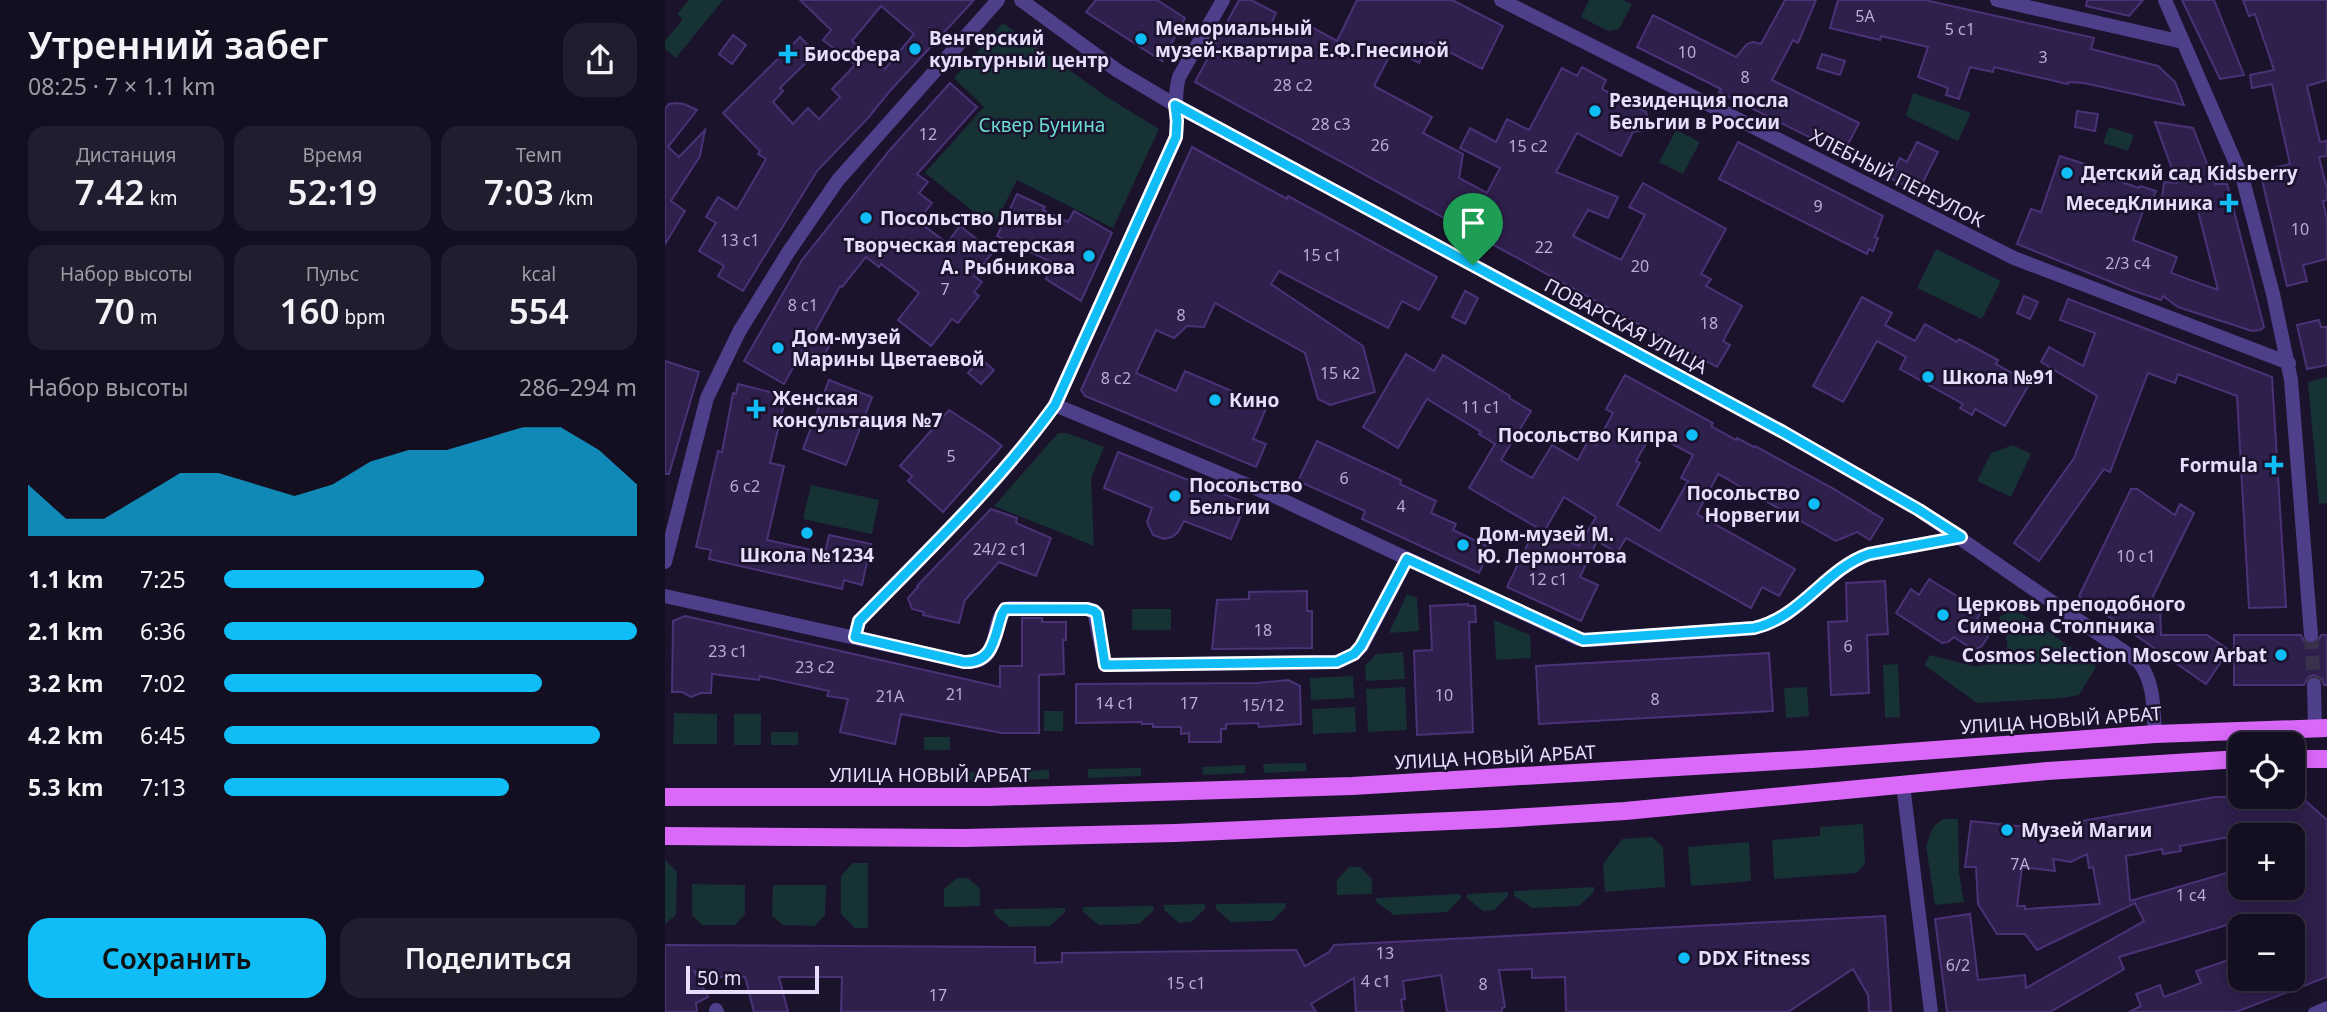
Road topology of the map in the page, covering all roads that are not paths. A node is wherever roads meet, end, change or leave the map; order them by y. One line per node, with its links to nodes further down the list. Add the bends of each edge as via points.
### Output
1 (998, 0): 13 (street, via 838,180 739,332 707,398)
2 (1021, 0): 8 (street, ПОВАРСКАЯ УЛИЦА, via 1118,71)
3 (1223, 0): 8 (street, via 1179,77)
4 (1501, 0): 9 (street, ХЛЕБНЫЙ ПЕРЕУЛОК, via 2004,254)
5 (1997, 0): 7 (street)
6 (2165, 0): 7 (street)
7 (2183, 42): 9 (street, via 2243,180)
8 (1175, 105): 10 (street, via 1176,137); 11 (street, ПОВАРСКАЯ УЛИЦА, via 1783,432)
9 (2289, 363): 15 (street)
10 (1055, 405): 12 (street, via 1274,496); 16 (street, via 1028,443 859,621)
11 (1961, 537): 12 (street, via 1854,559 1771,624 1591,640 1578,639); 19 (street, ПОВАРСКАЯ УЛИЦА, via 2139,662 2151,684)
12 (1407, 559): 16 (street, via 1361,646 1337,662 1105,665 1097,614 1087,609 1005,609 989,653 977,662)
13 (665, 562)
14 (665, 596): 16 (street)
15 (2311, 635)
16 (855, 637)
17 (2314, 685): 18 (street)
18 (2321, 728): 19 (main road, УЛИЦА НОВЫЙ АРБАТ)
19 (2155, 734): 24 (main road, УЛИЦА НОВЫЙ АРБАТ, via 1352,786 988,797)
20 (2305, 759): 21 (main road)
21 (2327, 759)
22 (2228, 761): 23 (main road)
23 (1903, 785): 25 (main road, via 1625,811 1351,826 964,838); 27 (street)
24 (665, 797)
25 (665, 836)
26 (2327, 1006): 28 (street)
27 (1931, 1012)
28 (2313, 1012)

